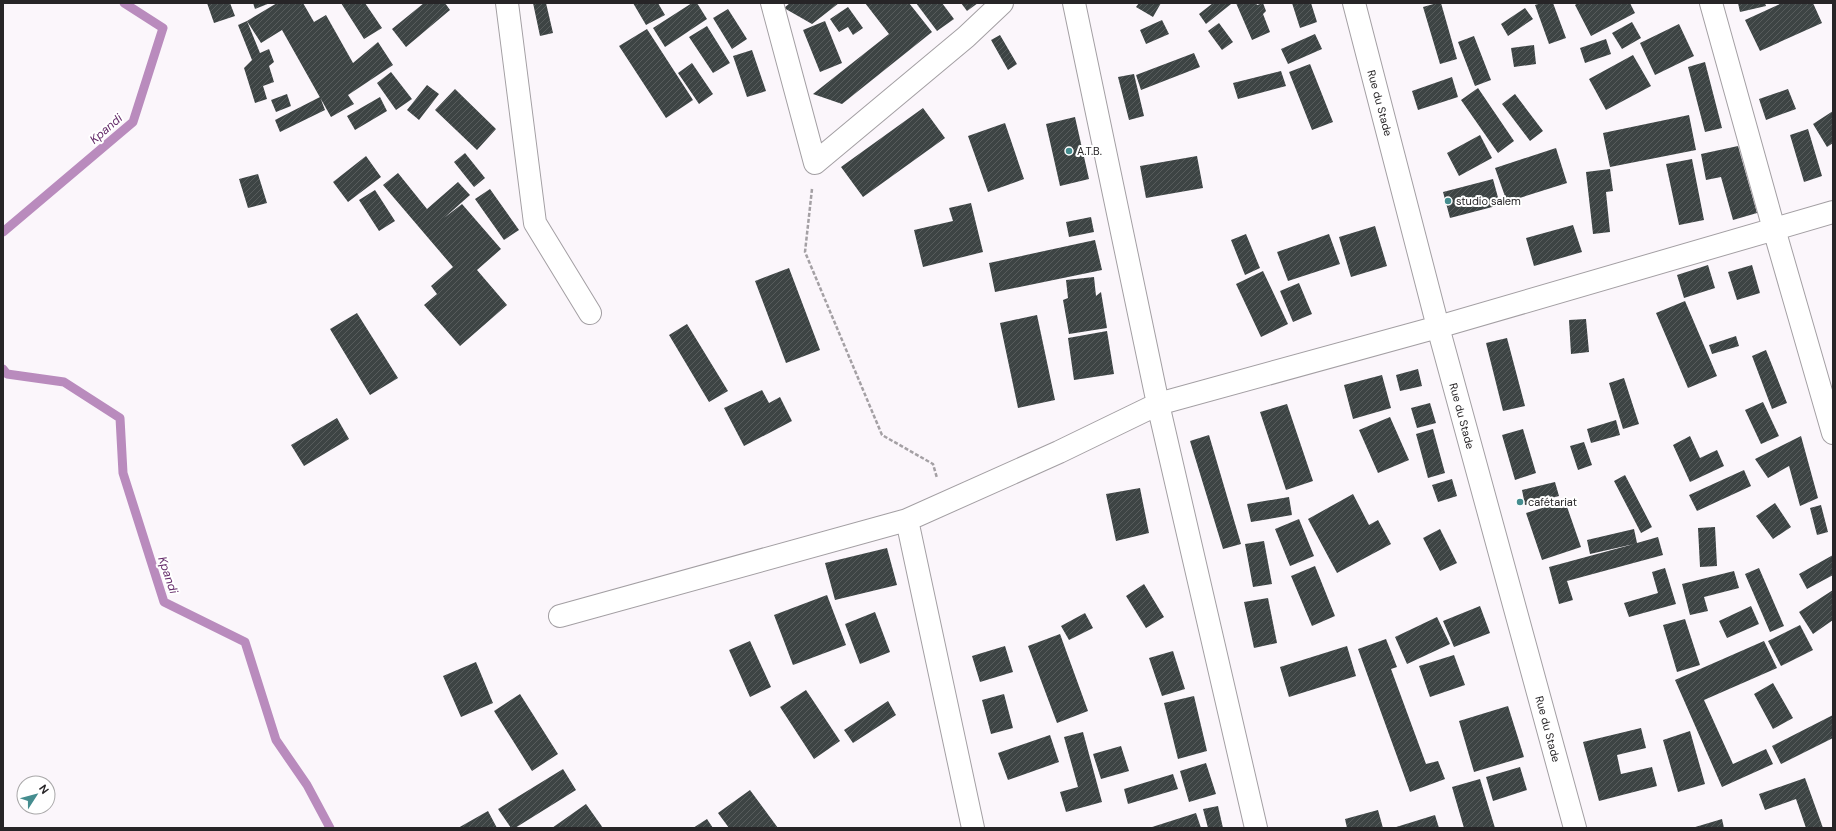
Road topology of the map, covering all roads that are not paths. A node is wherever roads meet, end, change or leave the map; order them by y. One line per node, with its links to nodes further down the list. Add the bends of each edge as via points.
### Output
1 (507, 3): 9 (street, via 535,223)
2 (772, 3): 3 (street, via 815,163 966,37)
3 (1002, 3)
4 (1074, 3): 11 (street)
5 (1354, 3): 10 (street, Rue du Stade)
6 (1711, 3): 8 (street)
7 (1833, 212): 8 (street)
8 (1774, 229): 10 (street); 12 (street)
9 (590, 313)
10 (1438, 327): 11 (street); 17 (street, Rue du Stade)
11 (1158, 404): 13 (street, via 1059,452); 16 (street)
12 (1833, 433)
13 (907, 520): 14 (street); 15 (street)
14 (560, 616)
15 (973, 828)
16 (1256, 828)
17 (1575, 828)

